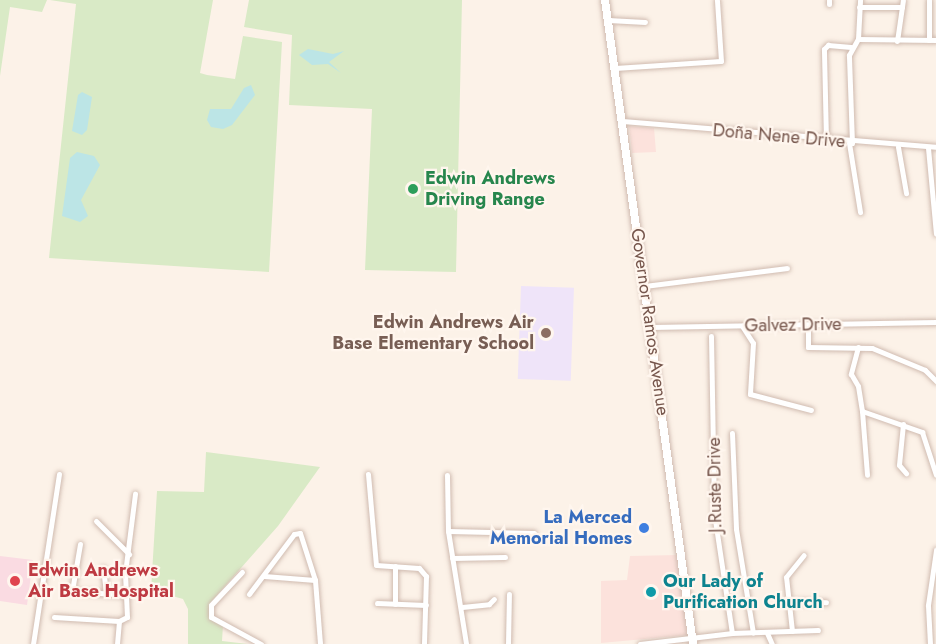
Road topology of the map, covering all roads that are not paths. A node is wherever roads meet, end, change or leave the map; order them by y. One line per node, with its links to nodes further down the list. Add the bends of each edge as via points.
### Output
1 (605, 0): 8 (main road, Governor Ramos Avenue)
2 (717, 0): 15 (street, via 721,62)
3 (860, 0): 6 (street)
4 (903, 0): 7 (street)
5 (929, 0): 11 (street)
6 (859, 7): 7 (street); 10 (street)
7 (902, 7): 13 (street)
8 (608, 20): 9 (street); 15 (main road, Governor Ramos Avenue)
9 (645, 22)
10 (858, 39): 13 (street); 14 (street)
11 (929, 40): 12 (street); 13 (street)
12 (936, 40)
13 (897, 41)
14 (851, 47): 17 (street, via 828,45 824,49); 18 (street)
15 (615, 68): 16 (main road, Governor Ramos Avenue)
16 (622, 121): 17 (street, Doña Nene Drive); 26 (main road, Governor Ramos Avenue)
17 (826, 140): 18 (street, Doña Nene Drive)
18 (851, 143): 19 (street, Doña Nene Drive); 23 (street)
19 (898, 147): 21 (street, Doña Nene Drive); 22 (street)
20 (936, 147): 21 (street, Doña Nene Drive)
21 (928, 148): 24 (street)
22 (906, 193)
23 (860, 212)
24 (936, 234)
25 (787, 268): 26 (street)
26 (645, 286): 30 (main road, Governor Ramos Avenue)
27 (936, 322): 28 (street, Galvez Drive)
28 (808, 325): 29 (street, Galvez Drive); 32 (street, via 808,347)
29 (742, 326): 30 (street, Galvez Drive); 34 (street, via 753,343 750,394)
30 (651, 327): 77 (main road, Governor Ramos Avenue)
31 (711, 336): 74 (street, J.Ruste Drive, via 715,523)
32 (858, 347): 33 (street, via 903,360 925,370); 35 (street, via 851,374 858,386)
33 (936, 381)
34 (811, 410)
35 (862, 411): 36 (street); 43 (street)
36 (903, 423): 38 (street, via 899,465); 41 (street, via 922,432)
37 (732, 433): 75 (street, via 736,529)
38 (906, 473)
39 (59, 474): 78 (street)
40 (368, 474): 54 (street, via 375,563)
41 (936, 475)
42 (447, 476): 46 (street)
43 (867, 476)
44 (135, 494): 50 (street)
45 (96, 521): 50 (street)
46 (448, 531): 47 (street); 53 (street)
47 (534, 533)
48 (80, 544): 59 (street, via 70,590)
49 (936, 550): 87 (street, via 928,605)
50 (129, 554): 62 (street, via 125,573)
51 (804, 555): 64 (street, via 787,574)
52 (506, 557): 53 (street)
53 (452, 558): 69 (street)
54 (395, 567): 67 (street); 68 (street, via 423,571)
55 (103, 568): 59 (street)
56 (242, 572): 80 (street, via 212,605 211,617)
57 (264, 576): 58 (street); 58 (street, via 297,533 302,536); 60 (street)
58 (315, 580): 81 (street)
59 (106, 594): 62 (street)
60 (249, 594)
61 (509, 594): 84 (street)
62 (128, 595): 71 (street, via 128,617)
63 (494, 599): 69 (street, via 489,604)
64 (789, 601): 65 (street); 73 (street)
65 (826, 602)
66 (377, 603): 67 (street)
67 (394, 604): 68 (street)
68 (426, 605): 82 (street)
69 (462, 607): 83 (street)
70 (54, 617): 71 (street)
71 (119, 621): 79 (street)
72 (818, 630): 73 (street)
73 (792, 631): 76 (street)
74 (732, 633): 75 (street); 77 (street)
75 (753, 633): 76 (street)
76 (767, 633): 86 (street)
77 (692, 641): 85 (street)
78 (33, 644)
79 (117, 644)
80 (261, 644)
81 (320, 644)
82 (424, 644)
83 (466, 644)
84 (508, 644)
85 (640, 644)
86 (772, 644)
87 (930, 644)

